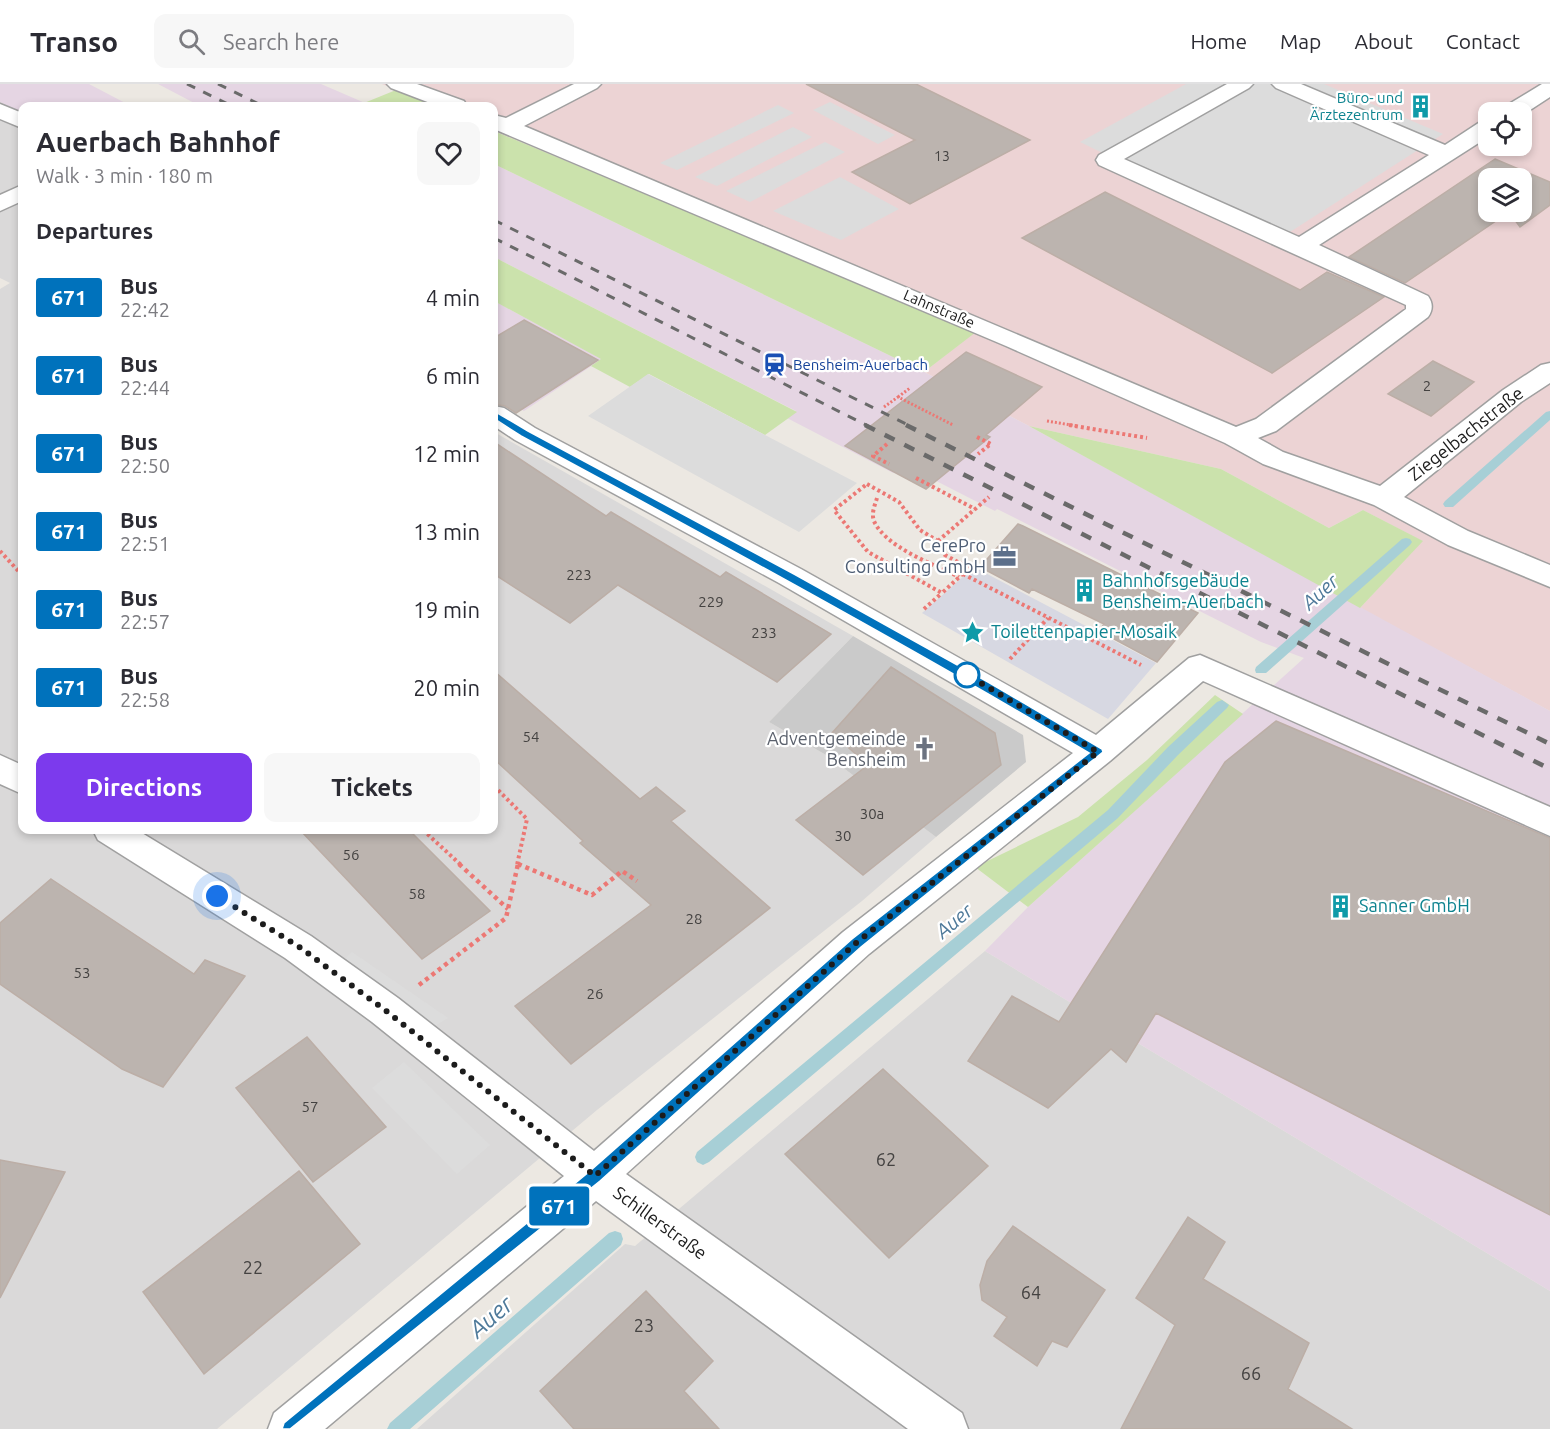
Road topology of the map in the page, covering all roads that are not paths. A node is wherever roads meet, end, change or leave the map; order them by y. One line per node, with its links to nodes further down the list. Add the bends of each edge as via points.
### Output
1 (398, 84): 7 (street)
2 (590, 84): 12 (street)
3 (1242, 84): 9 (street)
4 (1283, 84): 14 (street)
5 (1192, 85): 9 (street)
6 (1550, 88): 8 (street)
7 (445, 102)
8 (1528, 102)
9 (1207, 104): 17 (street, via 1107,160)
10 (0, 110): 11 (street)
11 (18, 121)
12 (500, 123): 20 (street, Lahnstraße)
13 (1478, 134): 14 (street)
14 (1447, 154): 17 (street)
15 (18, 194): 16 (street)
16 (0, 204)
17 (1301, 246): 20 (street, via 1419,301 1419,312 1266,425)
18 (1550, 371): 21 (street, Ziegelbachstraße, via 1512,396)
19 (498, 417): 23 (street, via 790,576)
20 (1235, 437): 21 (street, Lahnstraße, via 1273,458)
21 (1384, 498): 22 (street, Lahnstraße, via 1458,538)
22 (1550, 578)
23 (1098, 752): 26 (street, via 1190,675 1238,682); 28 (street, via 856,943)
24 (0, 768): 25 (street)
25 (18, 779)
26 (1550, 822)
27 (116, 834): 28 (street, Schillerstraße, via 298,946)
28 (595, 1176): 29 (street); 30 (street, Schillerstraße)
29 (290, 1429)
30 (946, 1429)

